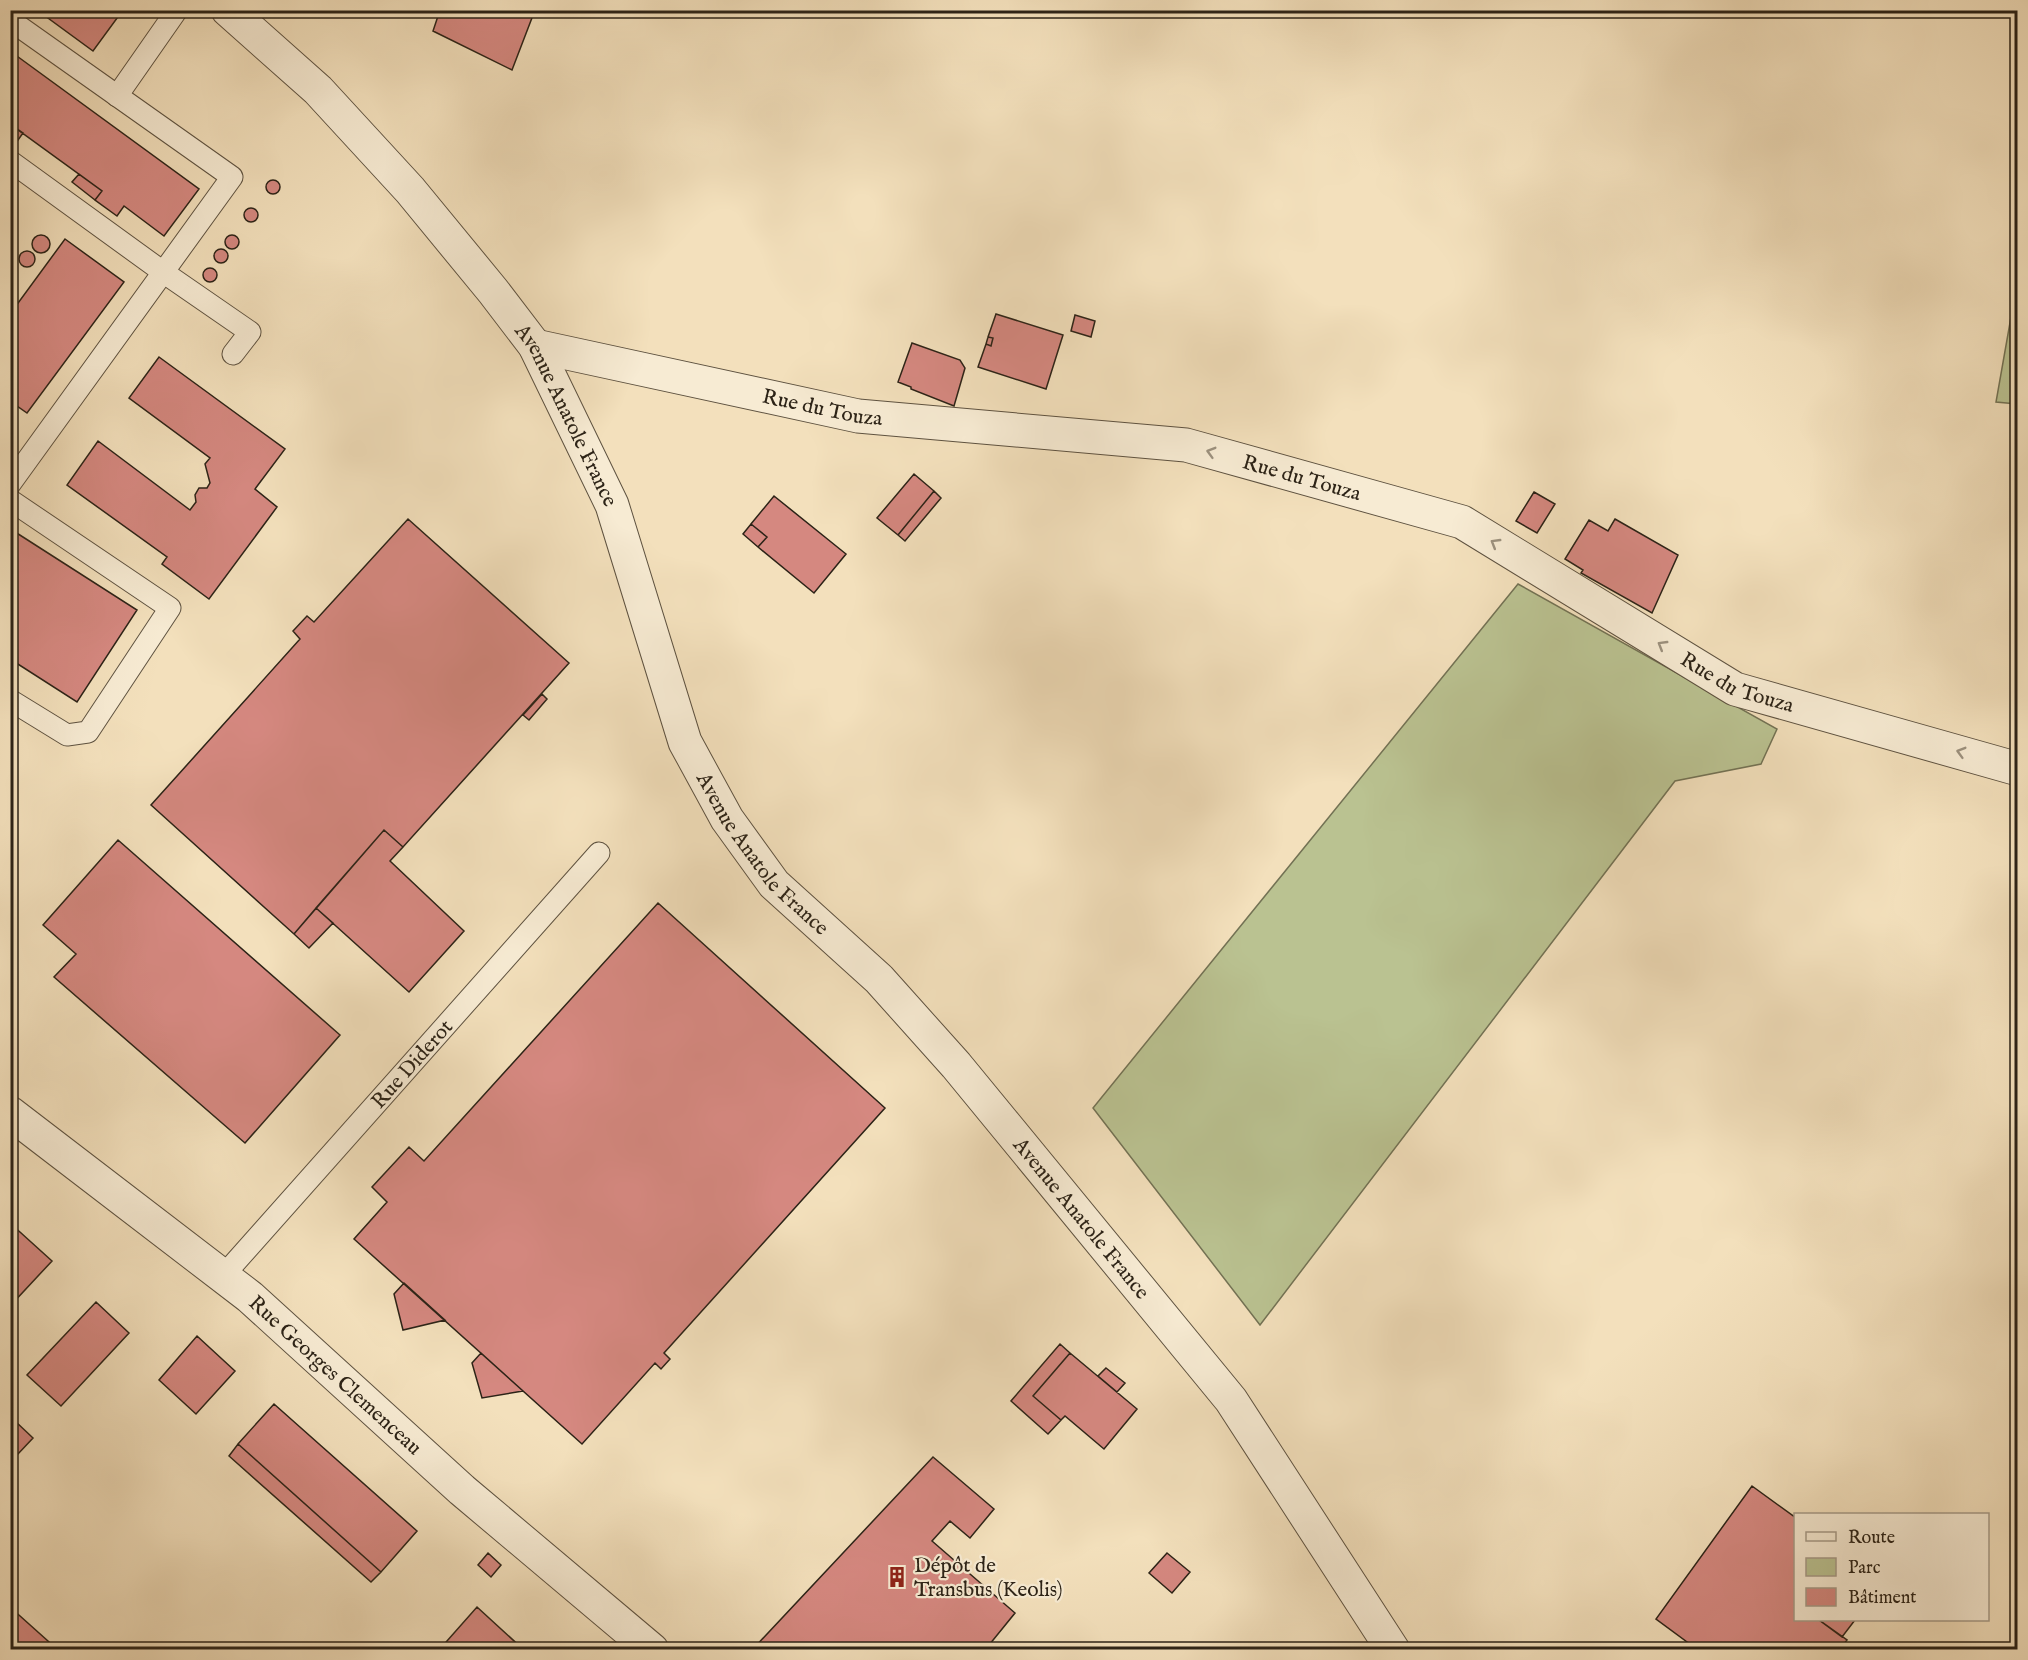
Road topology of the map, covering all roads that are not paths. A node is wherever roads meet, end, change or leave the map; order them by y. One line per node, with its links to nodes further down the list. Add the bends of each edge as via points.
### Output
1 (177, 10): 4 (lane)
2 (228, 10): 7 (street, Avenue Anatole France, via 318,90 411,190)
3 (10, 20): 4 (lane)
4 (117, 96): 6 (lane, via 232,177)
5 (10, 161): 6 (lane)
6 (163, 272): 8 (lane, via 250,332); 9 (lane)
7 (535, 346): 12 (street, Rue du Touza, one-way to 7, via 1735,689 1462,522 1186,446 858,416); 17 (street, Avenue Anatole France, via 612,505 685,742 727,819 774,884 879,979 956,1065 1232,1400)
8 (233, 354)
9 (10, 484)
10 (10, 500): 11 (lane, via 170,608 88,732 67,735)
11 (10, 700)
12 (2018, 769)
13 (599, 853): 15 (lane, Rue Diderot)
14 (10, 1113): 15 (street, Rue Georges Clemenceau)
15 (223, 1276): 16 (street, Rue Georges Clemenceau, via 462,1490)
16 (652, 1650)
17 (1393, 1650)

